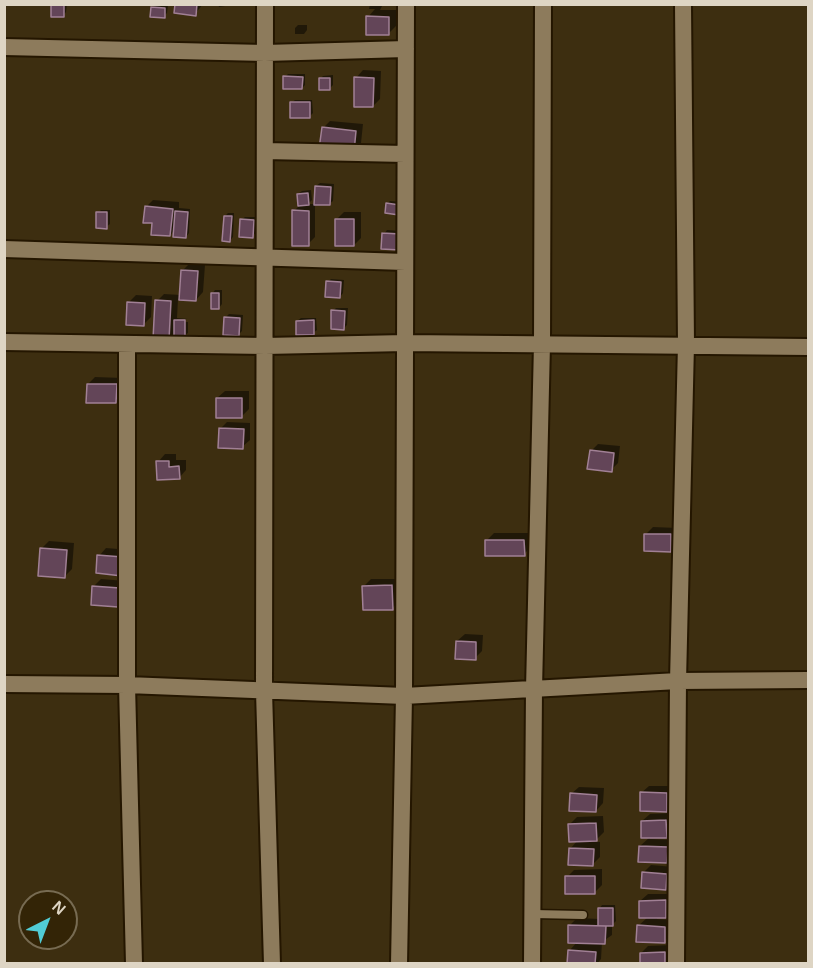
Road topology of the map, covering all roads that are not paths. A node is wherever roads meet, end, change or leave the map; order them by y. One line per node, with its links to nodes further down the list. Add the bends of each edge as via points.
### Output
1 (265, 4): 7 (street)
2 (406, 4): 6 (street)
3 (543, 4): 16 (street)
4 (684, 4): 17 (street)
5 (4, 47): 7 (street)
6 (406, 49): 7 (street); 9 (street)
7 (265, 53): 8 (street)
8 (265, 152): 9 (street); 11 (street)
9 (405, 154): 12 (street)
10 (4, 249): 11 (street)
11 (265, 257): 12 (street); 18 (street)
12 (405, 262): 14 (street)
13 (4, 342): 15 (street)
14 (405, 343): 16 (street); 18 (street); 26 (street)
15 (127, 344): 18 (street); 23 (street)
16 (543, 344): 17 (street); 24 (street)
17 (686, 344): 19 (street); 21 (street)
18 (265, 346): 25 (street)
19 (808, 347)
20 (808, 680): 21 (street)
21 (678, 681): 24 (street); 33 (street)
22 (4, 684): 23 (street)
23 (127, 685): 25 (street); 29 (street)
24 (534, 689): 26 (street); 27 (street)
25 (264, 691): 26 (street); 30 (street)
26 (404, 696): 31 (street)
27 (533, 914): 28 (lane); 32 (street)
28 (583, 915)
29 (134, 963)
30 (272, 963)
31 (399, 963)
32 (532, 963)
33 (675, 963)

